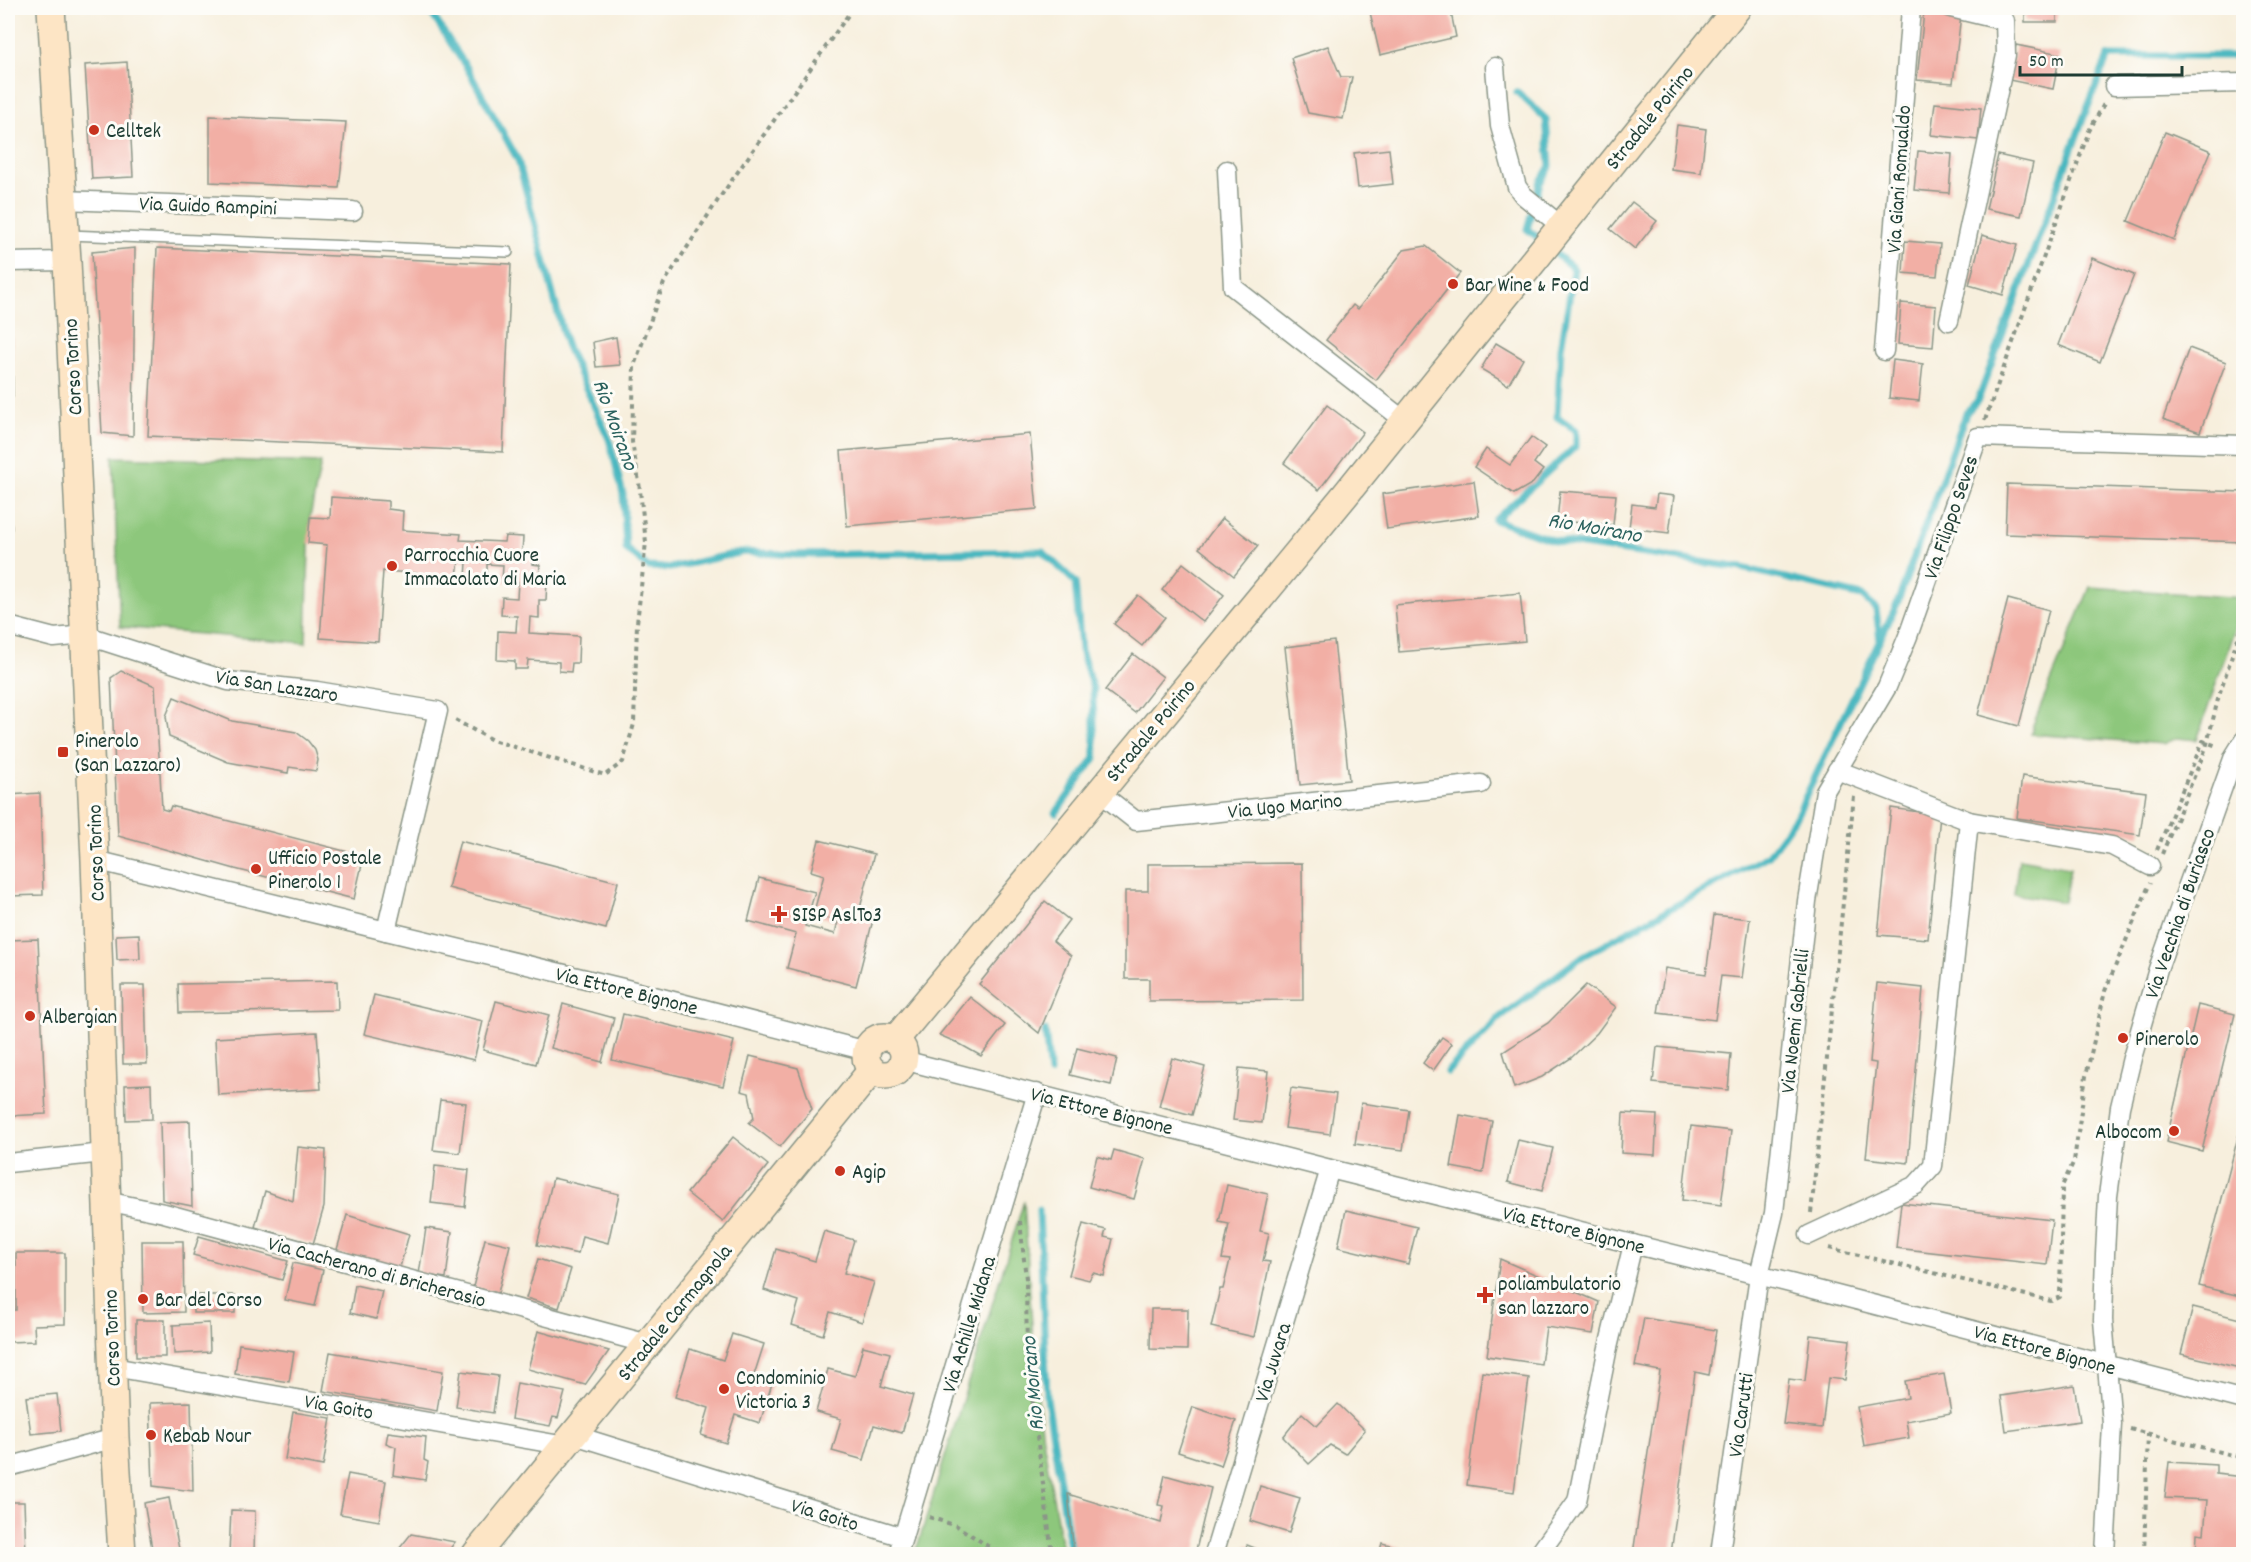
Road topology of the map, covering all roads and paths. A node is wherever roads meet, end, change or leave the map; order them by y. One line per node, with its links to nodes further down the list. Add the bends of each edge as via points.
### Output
1 (51, 8): 10 (main road, Corso Torino)
2 (853, 8): 24 (path, via 664,283 634,366 632,442 646,542 634,724 623,762 605,775 492,740)
3 (1737, 8): 12 (main road, Stradale Poirino)
4 (1911, 8): 17 (street, Via Giani Romualdo)
5 (1952, 8): 16 (street, via 2005,21 2006,55)
6 (1495, 67): 12 (street, via 1500,126 1517,187)
7 (2244, 83): 8 (street)
8 (2114, 86): 19 (path, via 2089,131)
9 (1227, 170): 18 (street, via 1233,287)
10 (63, 200): 11 (street, Via Guido Rampini); 13 (main road, Corso Torino)
11 (353, 211)
12 (1547, 236): 18 (main road, Stradale Poirino)
13 (66, 248): 14 (lane); 15 (street); 23 (main road, Corso Torino)
14 (508, 252)
15 (8, 262)
16 (1949, 321)
17 (1884, 351)
18 (1405, 421): 30 (main road, Stradale Poirino)
19 (1978, 437): 20 (street, Via Filippo Seves); 27 (street, Via Filippo Seves, via 1887,687)
20 (2244, 445)
21 (2244, 620): 33 (path, via 2206,748)
22 (8, 626): 23 (street, via 54,638)
23 (85, 635): 24 (street, Via San Lazzaro, via 228,681); 32 (main road, Corso Torino)
24 (438, 711): 34 (street)
25 (2244, 740): 47 (street, Via Vecchia di Buriasco, via 2234,756 2158,969 2120,1107 2104,1254 2103,1320)
26 (2203, 741): 33 (path)
27 (1837, 770): 28 (street); 45 (street, Via Noemi Gabrielli, via 1825,791 1816,839 1774,1213)
28 (1856, 778): 31 (street); 43 (path)
29 (1481, 784): 30 (street, Via Ugo Marino, via 1136,821)
30 (1099, 792): 35 (main road, Stradale Poirino)
31 (1969, 821): 33 (street, via 2112,846); 43 (street, via 1933,1166 1916,1185)
32 (95, 860): 34 (street, Via Ettore Bignone); 38 (main road, Corso Torino)
33 (2154, 868): 43 (path, via 2105,991 2086,1076 2074,1161 2062,1186 2060,1298 2051,1301 1812,1245)
34 (386, 931): 36 (street, Via Ettore Bignone, via 623,988)
35 (899, 1050): 36 (main road, via 900,1066 891,1074 884,1075); 37 (street, Via Ettore Bignone)
36 (870, 1060): 46 (main road, Stradale Carmagnola)
37 (1037, 1094): 40 (street, Via Ettore Bignone); 42 (street, Via Achille Midana)
38 (104, 1153): 39 (street); 41 (main road, Corso Torino)
39 (8, 1163)
40 (1330, 1170): 44 (street, Via Ettore Bignone); 62 (street, Via Juvara)
41 (106, 1201): 46 (street, Via Cacherano di Bricherasio, via 164,1213); 48 (main road, Corso Torino)
42 (1002, 1214): 56 (street, Via Achille Midana); 61 (path, via 1020,1220 1027,1357)
43 (1809, 1236)
44 (1634, 1244): 45 (street, Via Ettore Bignone); 63 (street, via 1577,1501)
45 (1759, 1275): 47 (street, Via Ettore Bignone); 64 (street, Via Carutti)
46 (648, 1344): 53 (main road, Stradale Carmagnola)
47 (2108, 1365): 49 (street, Via Ettore Bignone); 50 (street, Via Vecchia di Buriasco)
48 (113, 1367): 52 (main road, Corso Torino); 53 (street, Via Goito)
49 (2244, 1400)
50 (2112, 1424): 51 (path); 65 (street, Via Vecchia di Buriasco)
51 (2148, 1433): 54 (path); 66 (path)
52 (115, 1438): 55 (street); 58 (main road, Corso Torino)
53 (570, 1440): 57 (street, Via Goito); 59 (main road, Stradale Carmagnola)
54 (2244, 1458)
55 (8, 1467)
56 (912, 1511): 57 (street, Via Achille Midana); 60 (path, via 957,1526)
57 (901, 1546)
58 (122, 1554)
59 (476, 1554)
60 (1000, 1554)
61 (1052, 1554)
62 (1214, 1554)
63 (1539, 1554)
64 (1720, 1554)
65 (2105, 1554)
66 (2144, 1554)

